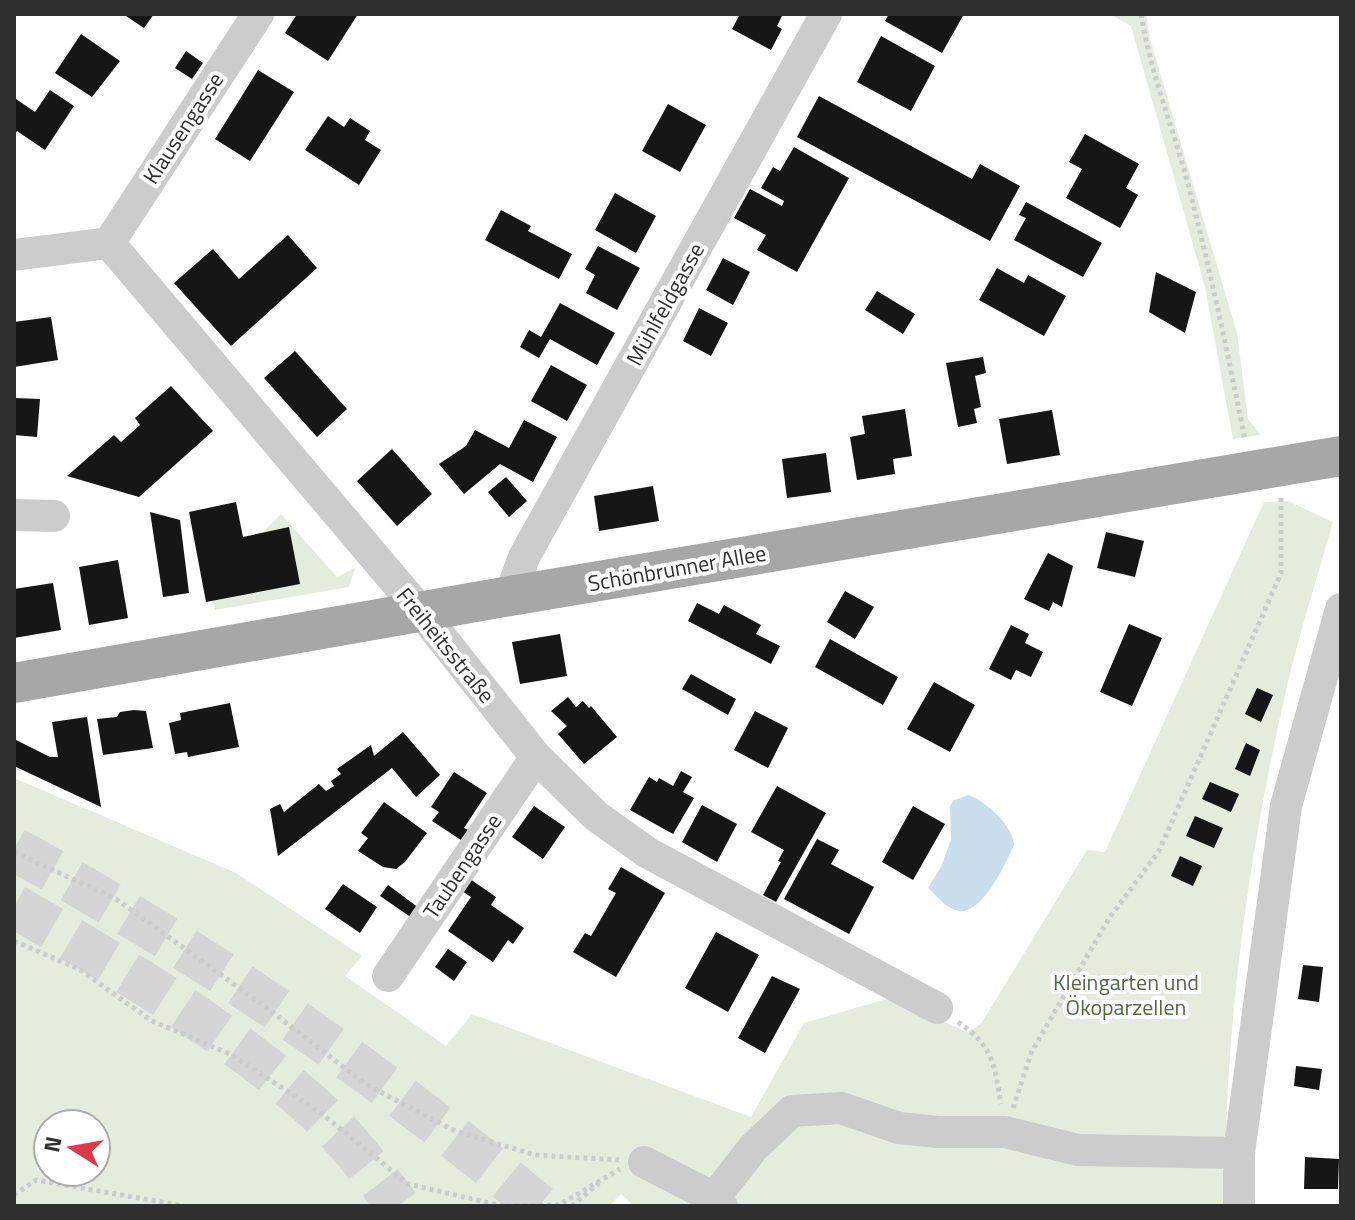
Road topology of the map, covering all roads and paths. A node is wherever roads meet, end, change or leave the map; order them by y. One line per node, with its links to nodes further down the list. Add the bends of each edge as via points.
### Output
1 (258, 14): 4 (street, Klausengasse)
2 (826, 14): 11 (street, Mühlfeldgasse, via 524,557)
3 (1141, 14): 6 (path, via 1213,281)
4 (109, 243): 5 (street); 13 (street, Freiheitsstraße)
5 (14, 255)
6 (1246, 445)
7 (1341, 456): 8 (main road, Schönbrunner Allee)
8 (1281, 466): 11 (main road, Schönbrunner Allee); 20 (path, via 1281,573 1159,851 1110,917 1032,1051)
9 (14, 515): 10 (street)
10 (54, 516)
11 (510, 596): 13 (main road, Schönbrunner Allee)
12 (1341, 609): 21 (street, via 1286,806)
13 (422, 613): 14 (main road, Schönbrunner Allee); 15 (street, Freiheitsstraße)
14 (14, 683)
15 (536, 757): 18 (street, Taubengasse); 19 (street, Freiheitsstraße, via 596,816 648,853)
16 (14, 852): 22 (path, via 116,899 367,1085 455,1131 535,1155)
17 (14, 941): 27 (path, via 79,969 152,1021 230,1054 321,1113 408,1184)
18 (388, 976)
19 (937, 1008): 20 (path, via 975,1033 994,1060)
20 (1005, 1132): 21 (street, via 1078,1150); 25 (street, via 899,1128 841,1108 792,1111 753,1148)
21 (1239, 1153): 29 (street)
22 (644, 1162): 23 (path); 25 (street)
23 (612, 1171): 27 (path, via 559,1205); 28 (path)
24 (14, 1195): 26 (path, via 36,1180)
25 (718, 1202)
26 (184, 1206)
27 (505, 1206)
28 (572, 1206)
29 (1239, 1206)

